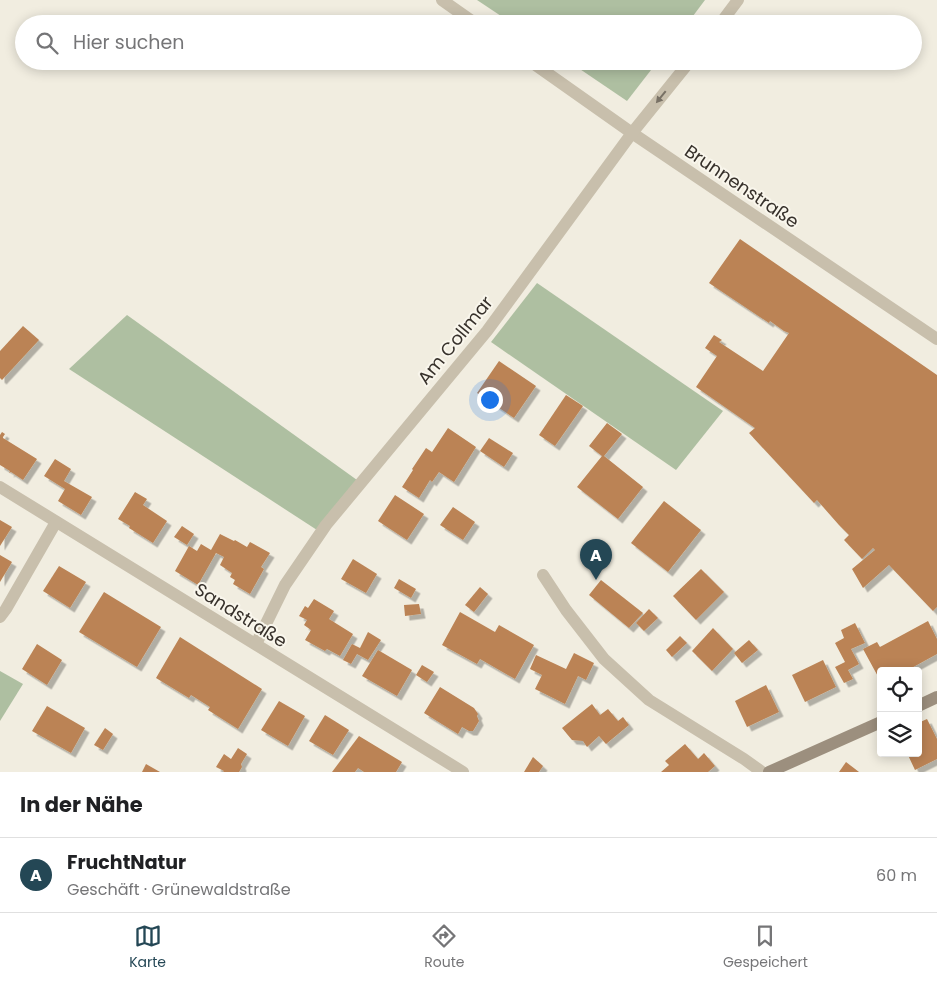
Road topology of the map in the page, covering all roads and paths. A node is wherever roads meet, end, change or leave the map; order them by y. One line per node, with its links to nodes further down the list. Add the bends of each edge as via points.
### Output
1 (442, 0): 3 (street)
2 (738, 0): 4 (street)
3 (463, 15)
4 (727, 15)
5 (543, 70): 7 (street, Brunnenstraße)
6 (683, 70): 7 (street, Am Collmar, one-way to 7)
7 (632, 133): 8 (street, Brunnenstraße); 13 (street, Am Collmar, via 487,331 326,525 285,585)
8 (937, 338)
9 (0, 488): 10 (street, Sandstraße)
10 (56, 522): 12 (street); 13 (street, Sandstraße)
11 (543, 575): 18 (street, via 604,659 649,700)
12 (0, 617)
13 (256, 644): 17 (street, Sandstraße)
14 (937, 697): 15 (street)
15 (922, 704)
16 (877, 724): 19 (street)
17 (463, 772)
18 (762, 772)
19 (769, 772)

